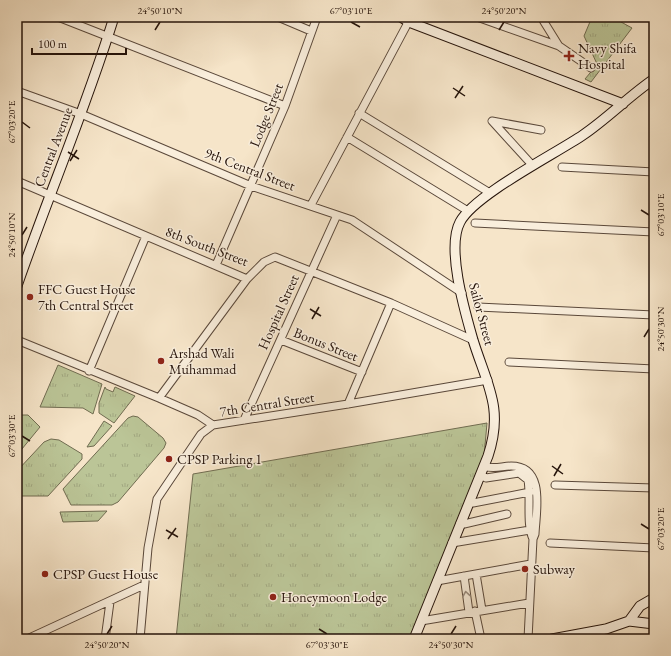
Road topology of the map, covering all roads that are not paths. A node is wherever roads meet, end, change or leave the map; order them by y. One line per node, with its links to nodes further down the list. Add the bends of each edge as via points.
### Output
1 (58, 17): 9 (street)
2 (114, 17): 9 (street, Central Avenue)
3 (278, 17): 8 (street)
4 (317, 17): 8 (street, Lodge Street)
5 (476, 17): 10 (street)
6 (541, 17): 10 (street)
7 (407, 19): 14 (street); 16 (street)
8 (311, 31): 15 (street, Lodge Street)
9 (108, 37): 15 (street); 17 (street, Central Avenue)
10 (559, 46): 11 (street)
11 (591, 68)
12 (654, 79): 14 (street, Sailor Street)
13 (17, 90): 17 (street, 9th Central Street)
14 (623, 104): 20 (street, Sailor Street, via 584,135)
15 (285, 106): 24 (street, Lodge Street)
16 (359, 113): 19 (street); 25 (street)
17 (81, 114): 24 (street, 9th Central Street); 26 (street, Central Avenue)
18 (541, 130): 20 (street, via 492,121)
19 (347, 137): 27 (street); 28 (street)
20 (533, 166): 25 (street, Sailor Street)
21 (562, 167): 22 (street)
22 (654, 172)
23 (17, 181): 26 (street, 8th South Street)
24 (251, 186): 27 (street, 9th Central Street); 33 (street, Lodge Street)
25 (490, 193): 28 (street, Sailor Street)
26 (49, 196): 32 (street, 8th South Street); 36 (street, Central Avenue)
27 (311, 206): 29 (street, 9th Central Street)
28 (468, 212): 37 (street, Sailor Street, via 460,222 455,236 454,254)
29 (337, 215): 34 (street, Hospital Street); 37 (street, 9th Central Street, via 352,220)
30 (475, 224): 31 (street)
31 (654, 232)
32 (146, 236): 33 (street, 8th South Street); 46 (street)
33 (216, 266): 35 (street, 8th South Street)
34 (311, 271): 35 (street, 8th South Street, via 275,257 264,262); 38 (street, 8th South Street); 42 (street, Hospital Street)
35 (247, 279): 49 (street)
36 (17, 286)
37 (462, 294): 43 (street, Sailor Street)
38 (391, 303): 43 (street, 8th South Street); 47 (street, Bonus Street)
39 (478, 307): 40 (street)
40 (654, 315)
41 (17, 340): 46 (street, 7th Central Street)
42 (281, 340): 47 (street, Bonus Street); 51 (street, Hospital Street)
43 (473, 340): 48 (street, Sailor Street)
44 (509, 362): 45 (street)
45 (654, 370)
46 (89, 371): 49 (street, 7th Central Street)
47 (362, 372): 50 (street, Bonus Street)
48 (488, 380): 50 (street, 7th Central Street); 53 (street, Sailor Street, via 494,402 495,428)
49 (159, 398): 52 (street, 7th Central Street, via 198,415)
50 (348, 404): 51 (street, 7th Central Street)
51 (244, 420): 52 (street, 7th Central Street)
52 (213, 425): 70 (street, via 201,434 157,499)
53 (484, 466): 54 (street, Sailor Street); 62 (street, via 522,467 531,474 537,491 535,534)
54 (480, 475): 57 (street, via 486,478 519,473 528,480); 58 (street, Sailor Street)
55 (555, 485): 56 (street)
56 (654, 488)
57 (530, 492): 58 (street); 61 (street)
58 (469, 502): 60 (street, Sailor Street)
59 (507, 514): 60 (street)
60 (460, 523): 63 (street, Sailor Street)
61 (530, 530): 62 (street); 63 (street)
62 (532, 539): 66 (street)
63 (452, 543): 69 (street, Sailor Street)
64 (550, 543): 65 (street)
65 (654, 548)
66 (531, 564): 67 (street); 73 (street)
67 (476, 574): 68 (street); 75 (street)
68 (464, 576): 69 (street); 75 (street, one-way to 68)
69 (437, 581): 76 (street, Sailor Street)
70 (144, 585): 72 (street); 81 (street)
71 (654, 598): 74 (street)
72 (110, 602): 79 (street); 80 (street)
73 (529, 603): 75 (street); 84 (street)
74 (640, 606): 77 (street); 78 (street)
75 (475, 611): 76 (street); 83 (street)
76 (421, 621): 82 (street, Sailor Street)
77 (629, 621): 78 (street); 85 (street, via 606,629)
78 (650, 624)
79 (27, 639)
80 (105, 639)
81 (140, 639)
82 (414, 639)
83 (481, 639)
84 (528, 639)
85 (552, 639)

